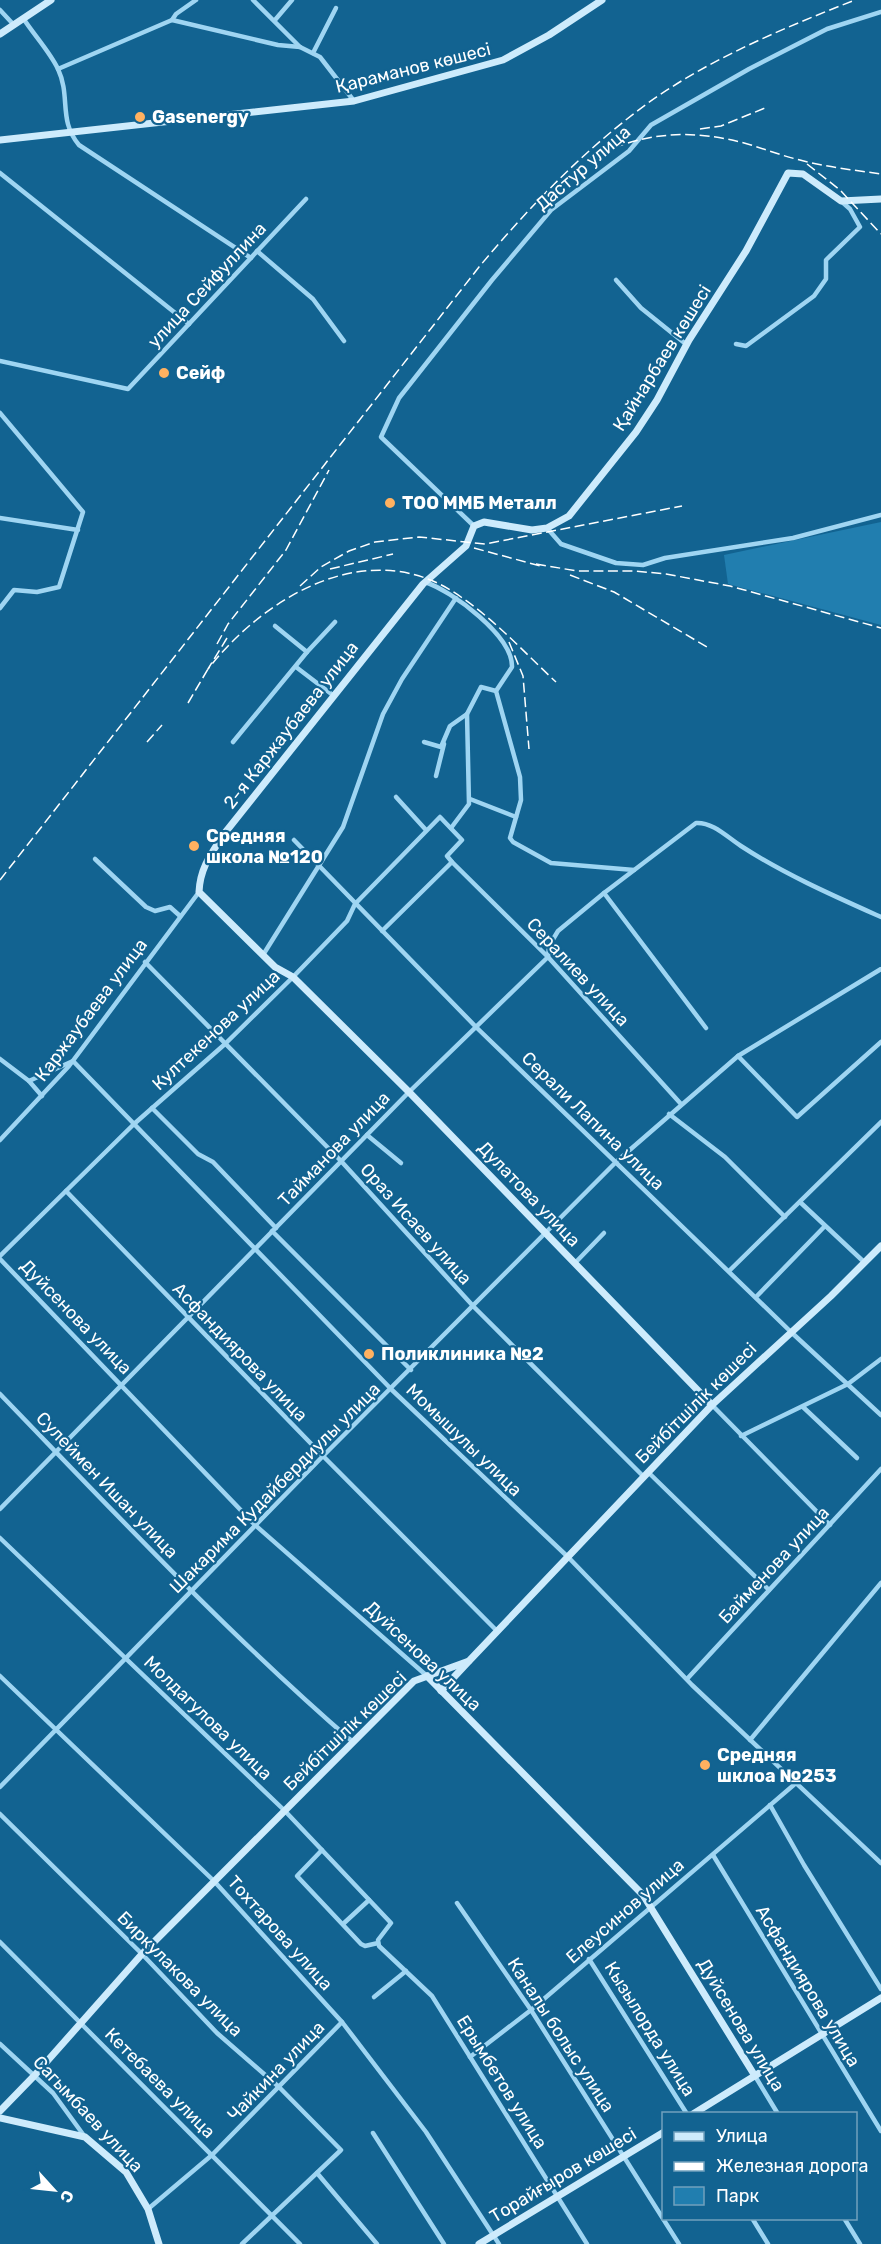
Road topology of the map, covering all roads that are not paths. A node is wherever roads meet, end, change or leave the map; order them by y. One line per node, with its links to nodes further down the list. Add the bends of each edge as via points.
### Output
1 (51, 0): 9 (street)
2 (196, 0): 10 (street)
3 (254, 0): 11 (street)
4 (292, 0): 11 (street)
5 (597, 1): 17 (street, Қараманов көшесі, via 539,41 503,60)
6 (336, 8): 15 (street)
7 (0, 10): 12 (street)
8 (881, 12): 35 (street, Дастур улица, via 827,28 651,125 629,151 551,210 492,280 399,398 381,437)
9 (23, 18): 12 (street); 16 (street)
10 (172, 20): 14 (street, via 278,45); 16 (street)
11 (275, 20): 14 (street)
12 (14, 24): 13 (street)
13 (0, 34)
14 (300, 46): 15 (street)
15 (313, 53): 17 (street)
16 (58, 69): 18 (street)
17 (354, 101): 18 (street, Қараманов көшесі)
18 (68, 132): 19 (street, Қараманов көшесі); 25 (street, via 106,164)
19 (0, 140)
20 (0, 173): 27 (street)
21 (306, 199): 24 (street, улица Сейфуллина)
22 (881, 199): 23 (street)
23 (841, 201): 29 (street, via 860,227 826,260 826,279 814,296 746,346); 30 (street, Қайнарбаев көшесі, via 803,174 788,173 746,251)
24 (257, 251): 25 (street, улица Сейфуллина); 28 (street, via 313,299)
25 (251, 258): 27 (street, улица Сейфуллина)
26 (616, 280): 30 (street, via 641,308)
27 (189, 324): 31 (street, улица Сейфуллина, via 128,389)
28 (344, 341)
29 (736, 344)
30 (687, 345): 36 (street, Қайнарбаев көшесі, via 636,432 569,516)
31 (0, 361)
32 (0, 413): 37 (street, via 83,512)
33 (881, 515): 36 (street, via 794,538 674,556 643,565 616,563 561,544)
34 (0, 518): 37 (street)
35 (474, 526): 36 (street, via 484,522 532,530); 38 (street, via 466,546)
36 (547, 528)
37 (78, 530): 40 (street, via 59,587 37,592 14,590)
38 (424, 583): 39 (street); 46 (street, 2-я Каржаубаева улица)
39 (456, 598): 45 (street, via 508,650 512,667); 60 (street, via 407,670 383,714 343,827)
40 (0, 608)
41 (335, 622): 43 (street)
42 (276, 626): 43 (street)
43 (307, 652): 44 (street)
44 (296, 667): 46 (street); 48 (street)
45 (496, 691): 47 (street, via 481,687); 54 (street, via 520,777 521,801)
46 (334, 696): 62 (street, 2-я Каржаубаева улица, via 224,834 204,865)
47 (467, 714): 50 (street, via 450,726); 53 (street)
48 (233, 742)
49 (424, 742): 50 (street, via 441,747)
50 (444, 744): 51 (street)
51 (436, 776)
52 (396, 797): 56 (street)
53 (470, 799): 54 (street); 55 (street)
54 (516, 817): 61 (street, via 510,838 551,863)
55 (451, 828): 56 (street, Култекенова улица, via 440,817); 59 (street, via 462,840 447,856)
56 (426, 830): 64 (street, Култекенова улица)
57 (294, 840): 60 (street, Серали Лапина улица)
58 (95, 859): 65 (street, via 146,907 155,911 170,907)
59 (452, 862): 67 (street); 69 (street, Сералиев улица)
60 (319, 868): 64 (street, Серали Лапина улица); 68 (street)
61 (634, 870): 63 (street, Тайманова улица); 66 (street, Тайманова улица, via 696,823 717,830 742,847)
62 (199, 892): 65 (street, Каржаубаева улица); 68 (street, Дулатова улица)
63 (604, 893): 69 (street, Тайманова улица, via 558,931 549,946); 74 (street)
64 (355, 903): 67 (street, Серали Лапина улица); 72 (street, Култекенова улица, via 347,921)
65 (180, 916): 70 (street, Каржаубаева улица)
66 (881, 917)
67 (382, 931): 73 (street, Серали Лапина улица)
68 (263, 955): 72 (street, Дулатова улица)
69 (548, 957): 73 (street, Тайманова улица); 83 (street, Сералиев улица)
70 (145, 962): 76 (street, Ораз Исаев улица); 79 (street, Каржаубаева улица)
71 (881, 969): 77 (street, Шакарима Кудайбердиулы улица)
72 (293, 977): 76 (street, Култекенова улица); 81 (street, Дулатова улица)
73 (477, 1028): 81 (street, Тайманова улица); 91 (street, Серали Лапина улица)
74 (706, 1028)
75 (881, 1042): 77 (street, via 797,1118)
76 (225, 1044): 84 (street, Култекенова улица); 90 (street, Ораз Исаев улица)
77 (738, 1056): 83 (street, Шакарима Кудайбердиулы улица)
78 (0, 1059): 80 (street)
79 (73, 1061): 80 (street); 82 (street, Каржаубаева улица); 87 (street, Момышулы улица)
80 (29, 1081): 82 (street)
81 (409, 1092): 88 (street, Тайманова улица); 98 (street, Дулатова улица)
82 (42, 1096): 89 (street, Каржаубаева улица)
83 (681, 1104): 85 (street, Шакарима Кудайбердиулы улица)
84 (152, 1108): 87 (street, Култекенова улица); 97 (street, via 198,1155 213,1162)
85 (669, 1114): 91 (street, Шакарима Кудайбердиулы улица); 95 (street, via 725,1156)
86 (881, 1122): 94 (street)
87 (134, 1124): 93 (street, Култекенова улица); 101 (street, Момышулы улица)
88 (367, 1135): 90 (street, Тайманова улица); 92 (street)
89 (0, 1140)
90 (341, 1161): 97 (street, Тайманова улица); 107 (street, Ораз Исаев улица)
91 (617, 1161): 98 (street, Шакарима Кудайбердиулы улица); 105 (street, Серали Лапина улица)
92 (401, 1163)
93 (66, 1191): 102 (street, Култекенова улица); 108 (street, Асфандиярова улица)
94 (800, 1202): 95 (street); 96 (street)
95 (785, 1217): 105 (street)
96 (825, 1226): 104 (street); 106 (street)
97 (274, 1230): 101 (street, Тайманова улица); 111 (street)
98 (547, 1233): 103 (street, Дулатова улица); 107 (street, Шакарима Кудайбердиулы улица)
99 (604, 1233): 103 (street)
100 (881, 1245): 104 (street, Бейбітшілік көшесі)
101 (256, 1248): 108 (street, Тайманова улица); 114 (street, Момышулы улица)
102 (0, 1257): 113 (street, Дуйсенова улица)
103 (575, 1263): 116 (street, Дулатова улица)
104 (864, 1263): 109 (street, Бейбітшілік көшесі)
105 (729, 1271): 106 (street, Серали Лапина улица)
106 (756, 1297): 109 (street, Серали Лапина улица)
107 (474, 1307): 111 (street, Шакарима Кудайбердиулы улица); 124 (street, Ораз Исаев улица)
108 (187, 1318): 113 (street, Тайманова улица); 121 (street, Асфандиярова улица)
109 (791, 1332): 112 (street, Серали Лапина улица); 116 (street, Бейбітшілік көшесі)
110 (881, 1359): 112 (street)
111 (411, 1370): 114 (street, Шакарима Кудайбердиулы улица)
112 (848, 1384): 117 (street); 118 (street, Серали Лапина улица)
113 (121, 1386): 120 (street, Тайманова улица); 126 (street, Дуйсенова улица)
114 (392, 1389): 121 (street, Шакарима Кудайбердиулы улица); 129 (street, Момышулы улица)
115 (0, 1394): 120 (street, Сулеймен Ишан улица)
116 (712, 1405): 119 (street, Дулатова улица); 124 (street, Бейбітшілік көшесі)
117 (803, 1407): 119 (street); 122 (street)
118 (881, 1414)
119 (741, 1436): 127 (street, Дулатова улица)
120 (56, 1452): 125 (street, Тайманова улица); 132 (street, Сулеймен Ишан улица)
121 (323, 1456): 126 (street, Шакарима Кудайбердиулы улица); 133 (street, Асфандиярова улица)
122 (857, 1458)
123 (881, 1469): 127 (street, Байменова улица)
124 (646, 1475): 129 (street, Бейбітшілік көшесі); 131 (street, Ораз Исаев улица)
125 (0, 1509)
126 (255, 1525): 132 (street, Шакарима Кудайбердиулы улица); 137 (street, Дуйсенова улица)
127 (830, 1525): 131 (street, Байменова улица)
128 (0, 1538): 134 (street, Молдагулова улица)
129 (569, 1558): 133 (street, Бейбітшілік көшесі); 138 (street, Момышулы улица)
130 (881, 1583): 141 (street)
131 (769, 1590): 138 (street, Байменова улица)
132 (190, 1592): 134 (street, Шакарима Кудайбердиулы улица); 142 (street, Сулеймен Ишан улица)
133 (497, 1631): 135 (street, Бейбітшілік көшесі)
134 (126, 1658): 140 (street, Шакарима Кудайбердиулы улица); 146 (street, Молдагулова улица)
135 (469, 1661): 137 (street, Бейбітшілік көшесі); 139 (street)
136 (0, 1676): 140 (street, Тохтарова улица)
137 (427, 1676): 139 (street, Дуйсенова улица); 142 (street, Бейбітшілік көшесі, via 414,1681)
138 (687, 1679): 141 (street, Момышулы улица)
139 (441, 1691): 154 (street, Дуйсенова улица)
140 (57, 1729): 144 (street, Шакарима Кудайбердиулы улица); 151 (street, Тохтарова улица)
141 (750, 1740): 143 (street, Момышулы улица)
142 (353, 1742): 146 (street, Бейбітшілік көшесі)
143 (796, 1783): 145 (street, Елеусинов улица); 150 (street, Момышулы улица)
144 (0, 1787)
145 (770, 1805): 149 (street, Елеусинов улица); 161 (street)
146 (285, 1811): 148 (street, Молдагулова улица); 151 (street, Бейбітшілік көшесі)
147 (0, 1814): 158 (street, Биркулакова улица)
148 (322, 1850): 152 (street, Молдагулова улица); 155 (street, via 297,1876)
149 (712, 1855): 154 (street, Елеусинов улица); 167 (street, Асфандиярова улица)
150 (881, 1863)
151 (214, 1881): 158 (street, Бейбітшілік көшесі); 165 (street, Тохтарова улица)
152 (369, 1900): 155 (street); 157 (street, Молдагулова улица, via 391,1923)
153 (457, 1903): 164 (street, Каналы болыс улица)
154 (650, 1905): 159 (street, Елеусинов улица); 171 (street, Дуйсенова улица)
155 (343, 1924): 157 (street, via 365,1946)
156 (0, 1942): 166 (street, Кетебаева улица)
157 (378, 1943): 160 (street, Ерымбетов улица)
158 (142, 1954): 166 (street, Бейбітшілік көшесі); 172 (street, Биркулакова улица, via 217,2033)
159 (589, 1959): 164 (street, Елеусинов улица); 174 (street, Кызылорда улица)
160 (406, 1971): 162 (street); 169 (street, Ерымбетов улица, via 432,1996)
161 (881, 1989)
162 (374, 1997)
163 (881, 1998): 167 (street)
164 (531, 2010): 169 (street, Елеусинов улица); 183 (street, Каналы болыс улица)
165 (342, 2022): 172 (street, Чайкина улица); 192 (street, Тохтарова улица, via 426,2132)
166 (81, 2023): 170 (street, Бейбітшілік көшесі); 182 (street, Кетебаева улица)
167 (821, 2035): 171 (street); 178 (street, Асфандиярова улица)
168 (0, 2044): 170 (street, Сагымбаев улица)
169 (470, 2057): 185 (street, Ерымбетов улица)
170 (34, 2076): 173 (street, Бейбітшілік көшесі); 181 (street, Сагымбаев улица, via 53,2093)
171 (754, 2076): 175 (street); 176 (street, Дуйсенова улица)
172 (279, 2088): 182 (street, Чайкина улица); 184 (street, Биркулакова улица, via 341,2150)
173 (0, 2111)
174 (686, 2112)
175 (696, 2112)
176 (777, 2112)
177 (0, 2118): 181 (street)
178 (881, 2131)
179 (373, 2133): 197 (street)
180 (662, 2133): 183 (street, Торайғыров көшесі)
181 (85, 2137): 186 (street, Сагымбаев улица, via 126,2172)
182 (212, 2156): 186 (street, Чайкина улица); 187 (street, Кетебаева улица)
183 (623, 2156): 185 (street, Торайғыров көшесі); 188 (street, Каналы болыс улица)
184 (317, 2173): 187 (street); 196 (street)
185 (558, 2196): 192 (street, Торайғыров көшесі); 200 (street, Ерымбетов улица)
186 (148, 2209): 194 (street, Сагымбаев улица)
187 (272, 2214): 193 (street, Кетебаева улица); 195 (street)
188 (662, 2217)
189 (664, 2220): 201 (street, Каналы болыс улица)
190 (753, 2220): 202 (street)
191 (845, 2220): 203 (street)
192 (495, 2234): 198 (street, Торайғыров көшесі); 199 (street, Тохтарова улица)
193 (297, 2243)
194 (159, 2244)
195 (242, 2244)
196 (377, 2244)
197 (444, 2244)
198 (479, 2244)
199 (499, 2244)
200 (587, 2244)
201 (679, 2244)
202 (768, 2244)
203 (860, 2244)

